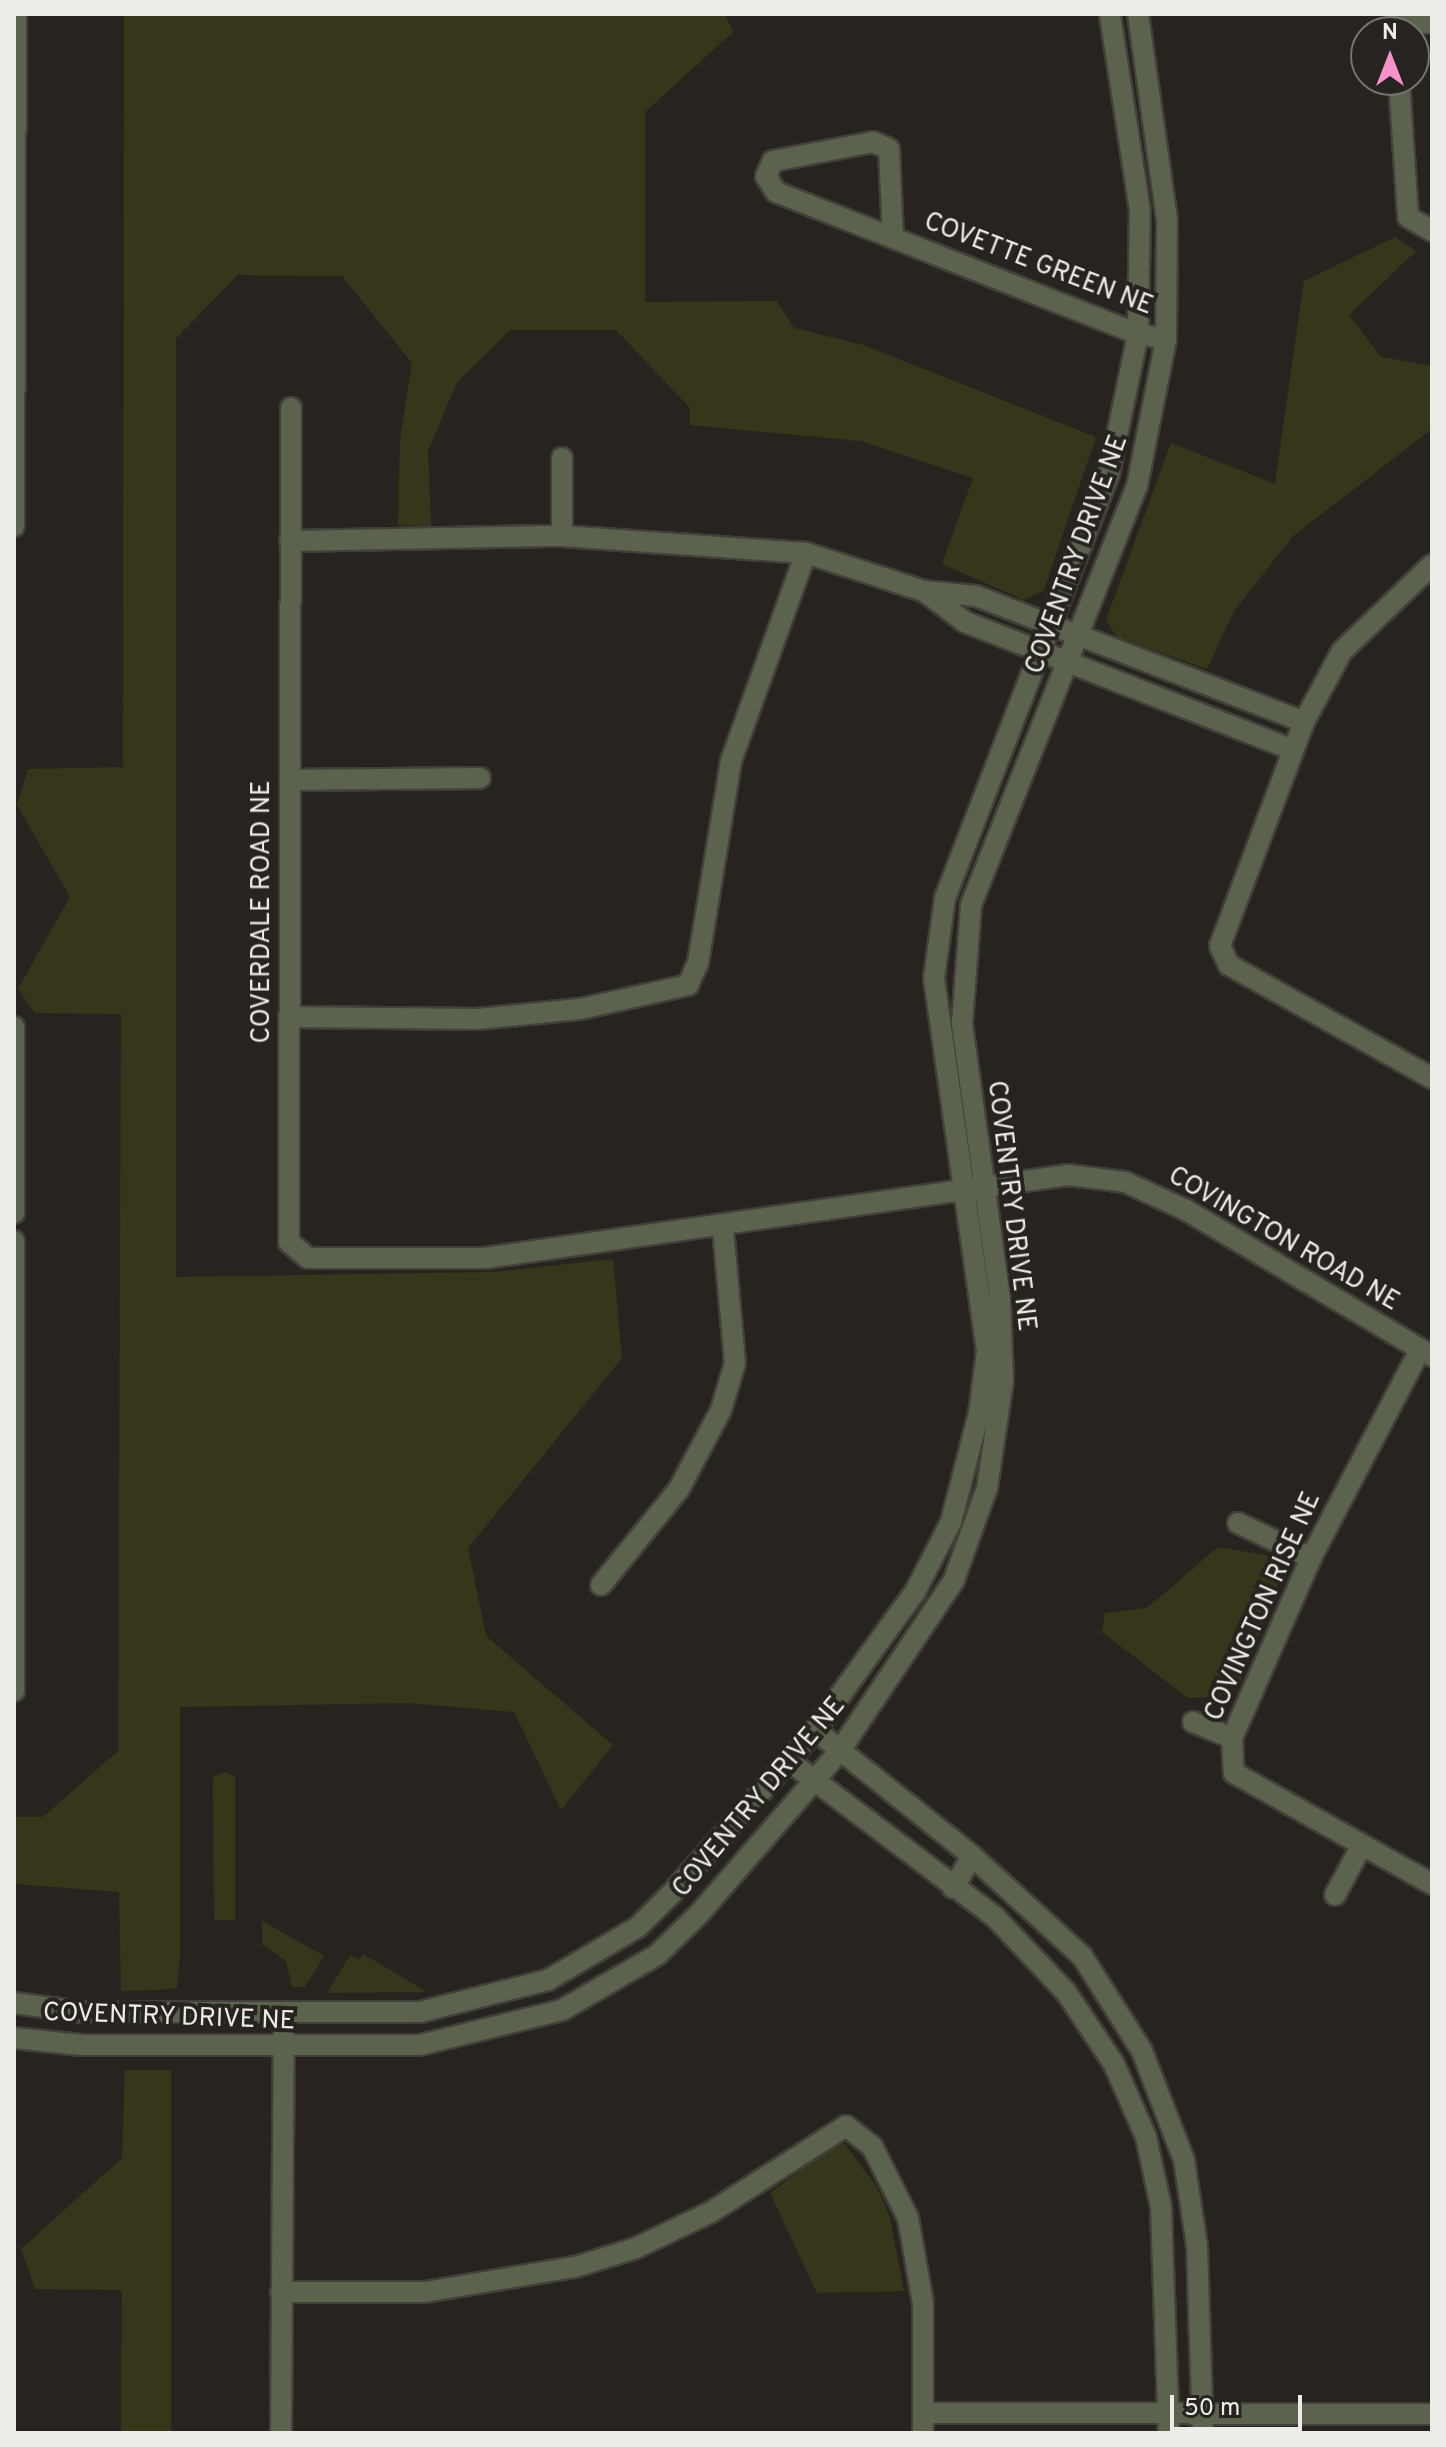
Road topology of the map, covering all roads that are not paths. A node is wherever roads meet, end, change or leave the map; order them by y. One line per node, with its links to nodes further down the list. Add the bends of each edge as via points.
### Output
1 (16, 14): 13 (street)
2 (1110, 14): 7 (street, COVENTRY DRIVE NE, via 1140,211)
3 (1138, 14): 8 (street, COVENTRY DRIVE NE, via 1167,220)
4 (1400, 96): 5 (street, via 1408,217)
5 (1432, 231)
6 (893, 237): 6 (street, COVETTE GREEN NE, via 889,149 873,142 773,161 766,176 776,192); 7 (street, COVETTE GREEN NE)
7 (1138, 334): 8 (street, COVETTE GREEN NE); 10 (street, COVENTRY DRIVE NE)
8 (1166, 339): 11 (street, COVENTRY DRIVE NE)
9 (291, 408): 15 (street, COVERDALE ROAD NE)
10 (1123, 418): 11 (street); 19 (street, COVENTRY DRIVE NE, via 1109,474)
11 (1152, 427): 20 (street, COVENTRY DRIVE NE, via 1137,486)
12 (562, 458): 14 (street)
13 (14, 526)
14 (562, 536): 15 (street); 16 (street)
15 (290, 541): 26 (street, COVERDALE ROAD NE)
16 (806, 553): 18 (street); 27 (street, via 731,761 698,963 688,985 580,1009 478,1019)
17 (1432, 565): 23 (street, via 1342,651)
18 (924, 591): 19 (street, via 976,596); 21 (street, via 965,622)
19 (1051, 624): 20 (street); 21 (street, COVENTRY DRIVE NE)
20 (1078, 635): 22 (street, COVENTRY DRIVE NE); 23 (street)
21 (1040, 651): 22 (street); 31 (street, COVENTRY DRIVE NE, via 945,898 934,978)
22 (1067, 661): 24 (street); 30 (street, COVENTRY DRIVE NE, via 971,905 962,1023)
23 (1304, 722): 24 (street)
24 (1293, 750): 29 (street, via 1220,946 1229,965)
25 (480, 778): 26 (street)
26 (290, 780): 27 (street, COVERDALE ROAD NE)
27 (289, 1017): 33 (street, COVERDALE ROAD NE, via 289,1242 308,1258 485,1258)
28 (14, 1027): 32 (street)
29 (1432, 1078)
30 (983, 1185): 31 (street, COVINGTON ROAD NE); 35 (street, COVINGTON ROAD NE, via 1068,1175 1125,1182 1186,1210); 41 (street, COVENTRY DRIVE NE, via 1000,1298 1003,1381 987,1488 954,1580)
31 (960, 1187): 33 (street, COVERDALE ROAD NE); 40 (street, COVENTRY DRIVE NE, via 987,1351 979,1413 951,1522)
32 (14, 1213)
33 (723, 1228): 39 (street, via 735,1363 721,1410 679,1489)
34 (14, 1241): 36 (street)
35 (1426, 1353): 38 (street, COVINGTON RISE NE)
36 (14, 1466): 42 (street)
37 (1238, 1523): 38 (street)
38 (1311, 1558): 45 (street, COVINGTON RISE NE)
39 (601, 1585)
40 (915, 1592): 41 (street); 44 (street, COVENTRY DRIVE NE)
41 (935, 1607): 46 (street, COVENTRY DRIVE NE)
42 (14, 1691)
43 (1193, 1722): 45 (street)
44 (815, 1730): 46 (street); 47 (street, COVENTRY DRIVE NE)
45 (1232, 1738): 49 (street, COVINGTON RISE NE, via 1234,1773)
46 (839, 1752): 48 (street, COVENTRY DRIVE NE); 50 (street)
47 (789, 1761): 48 (street); 55 (street, COVENTRY DRIVE NE, via 638,1927 548,1980 420,2012)
48 (815, 1781): 52 (street); 57 (street, COVENTRY DRIVE NE, via 657,1955 562,2010 420,2045)
49 (1361, 1847): 51 (street, COVINGTON RISE NE); 53 (street)
50 (972, 1856): 52 (street); 62 (street, via 1082,1956 1142,2051 1184,2160 1197,2246)
51 (1432, 1884)
52 (953, 1888): 59 (street, via 995,1917 1066,1992 1114,2064 1146,2137 1161,2207)
53 (1335, 1895)
54 (14, 2003): 55 (street, COVENTRY DRIVE NE, via 82,2012)
55 (284, 2012): 57 (street)
56 (14, 2038): 57 (street, COVENTRY DRIVE NE, via 82,2045)
57 (284, 2049): 58 (street)
58 (281, 2292): 61 (street, via 425,2292 575,2267 636,2248 711,2212 846,2126 872,2146 908,2218 923,2303); 63 (street)
59 (1169, 2412): 61 (street); 62 (street); 64 (street)
60 (1424, 2420): 62 (street)
61 (923, 2423)
62 (1203, 2423)
63 (281, 2433)
64 (1169, 2433)

